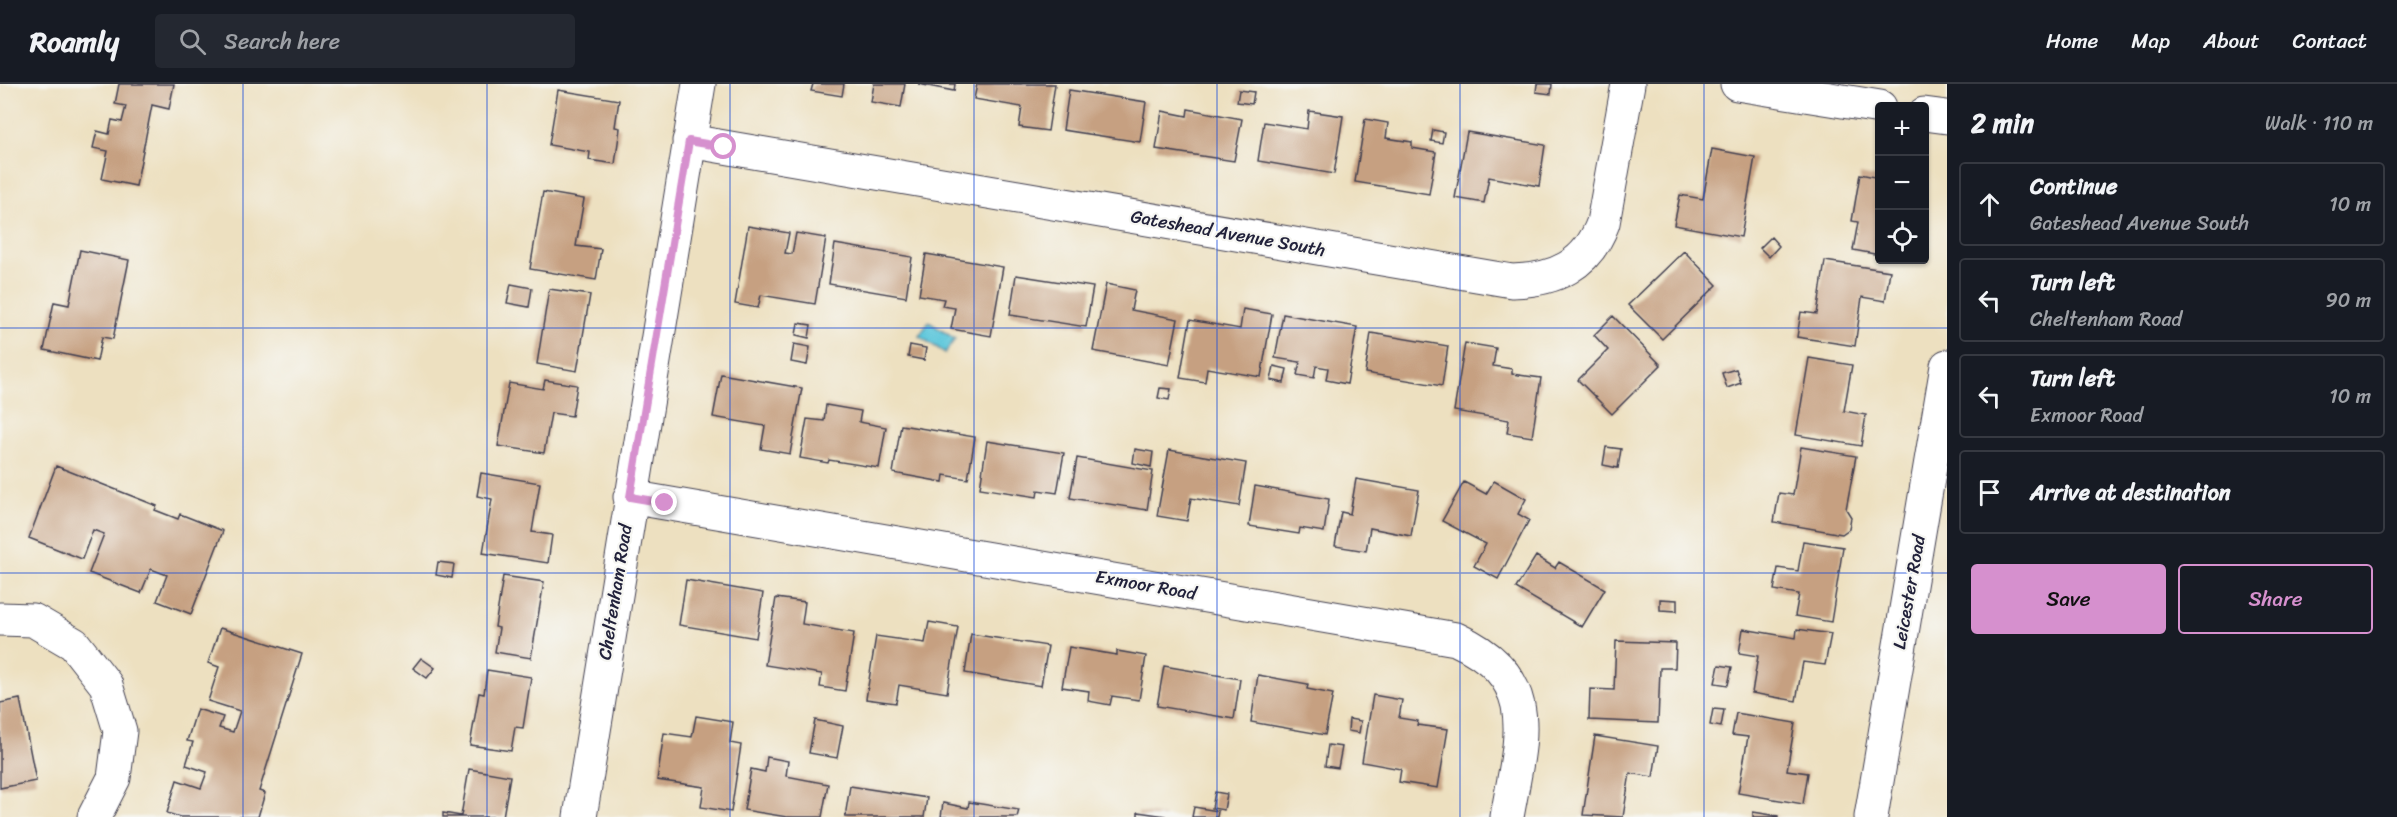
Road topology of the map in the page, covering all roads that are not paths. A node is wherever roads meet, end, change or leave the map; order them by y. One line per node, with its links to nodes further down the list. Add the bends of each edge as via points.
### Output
1 (699, 84): 7 (street, Cheltenham Road)
2 (1629, 84): 7 (street, Gateshead Avenue South, via 1596,242 1566,270 1534,280 1512,281)
3 (1737, 84): 4 (street)
4 (1875, 106)
5 (1929, 115): 6 (street)
6 (1947, 117)
7 (689, 141): 9 (street, Cheltenham Road)
8 (1947, 366): 14 (street, Leicester Road)
9 (630, 497): 12 (street, Cheltenham Road); 13 (street, Exmoor Road, via 1456,639 1492,661 1516,694 1522,730)
10 (0, 619): 11 (street, via 33,620 74,644 106,685 120,731 114,778)
11 (94, 817)
12 (580, 817)
13 (1507, 817)
14 (1871, 817)

